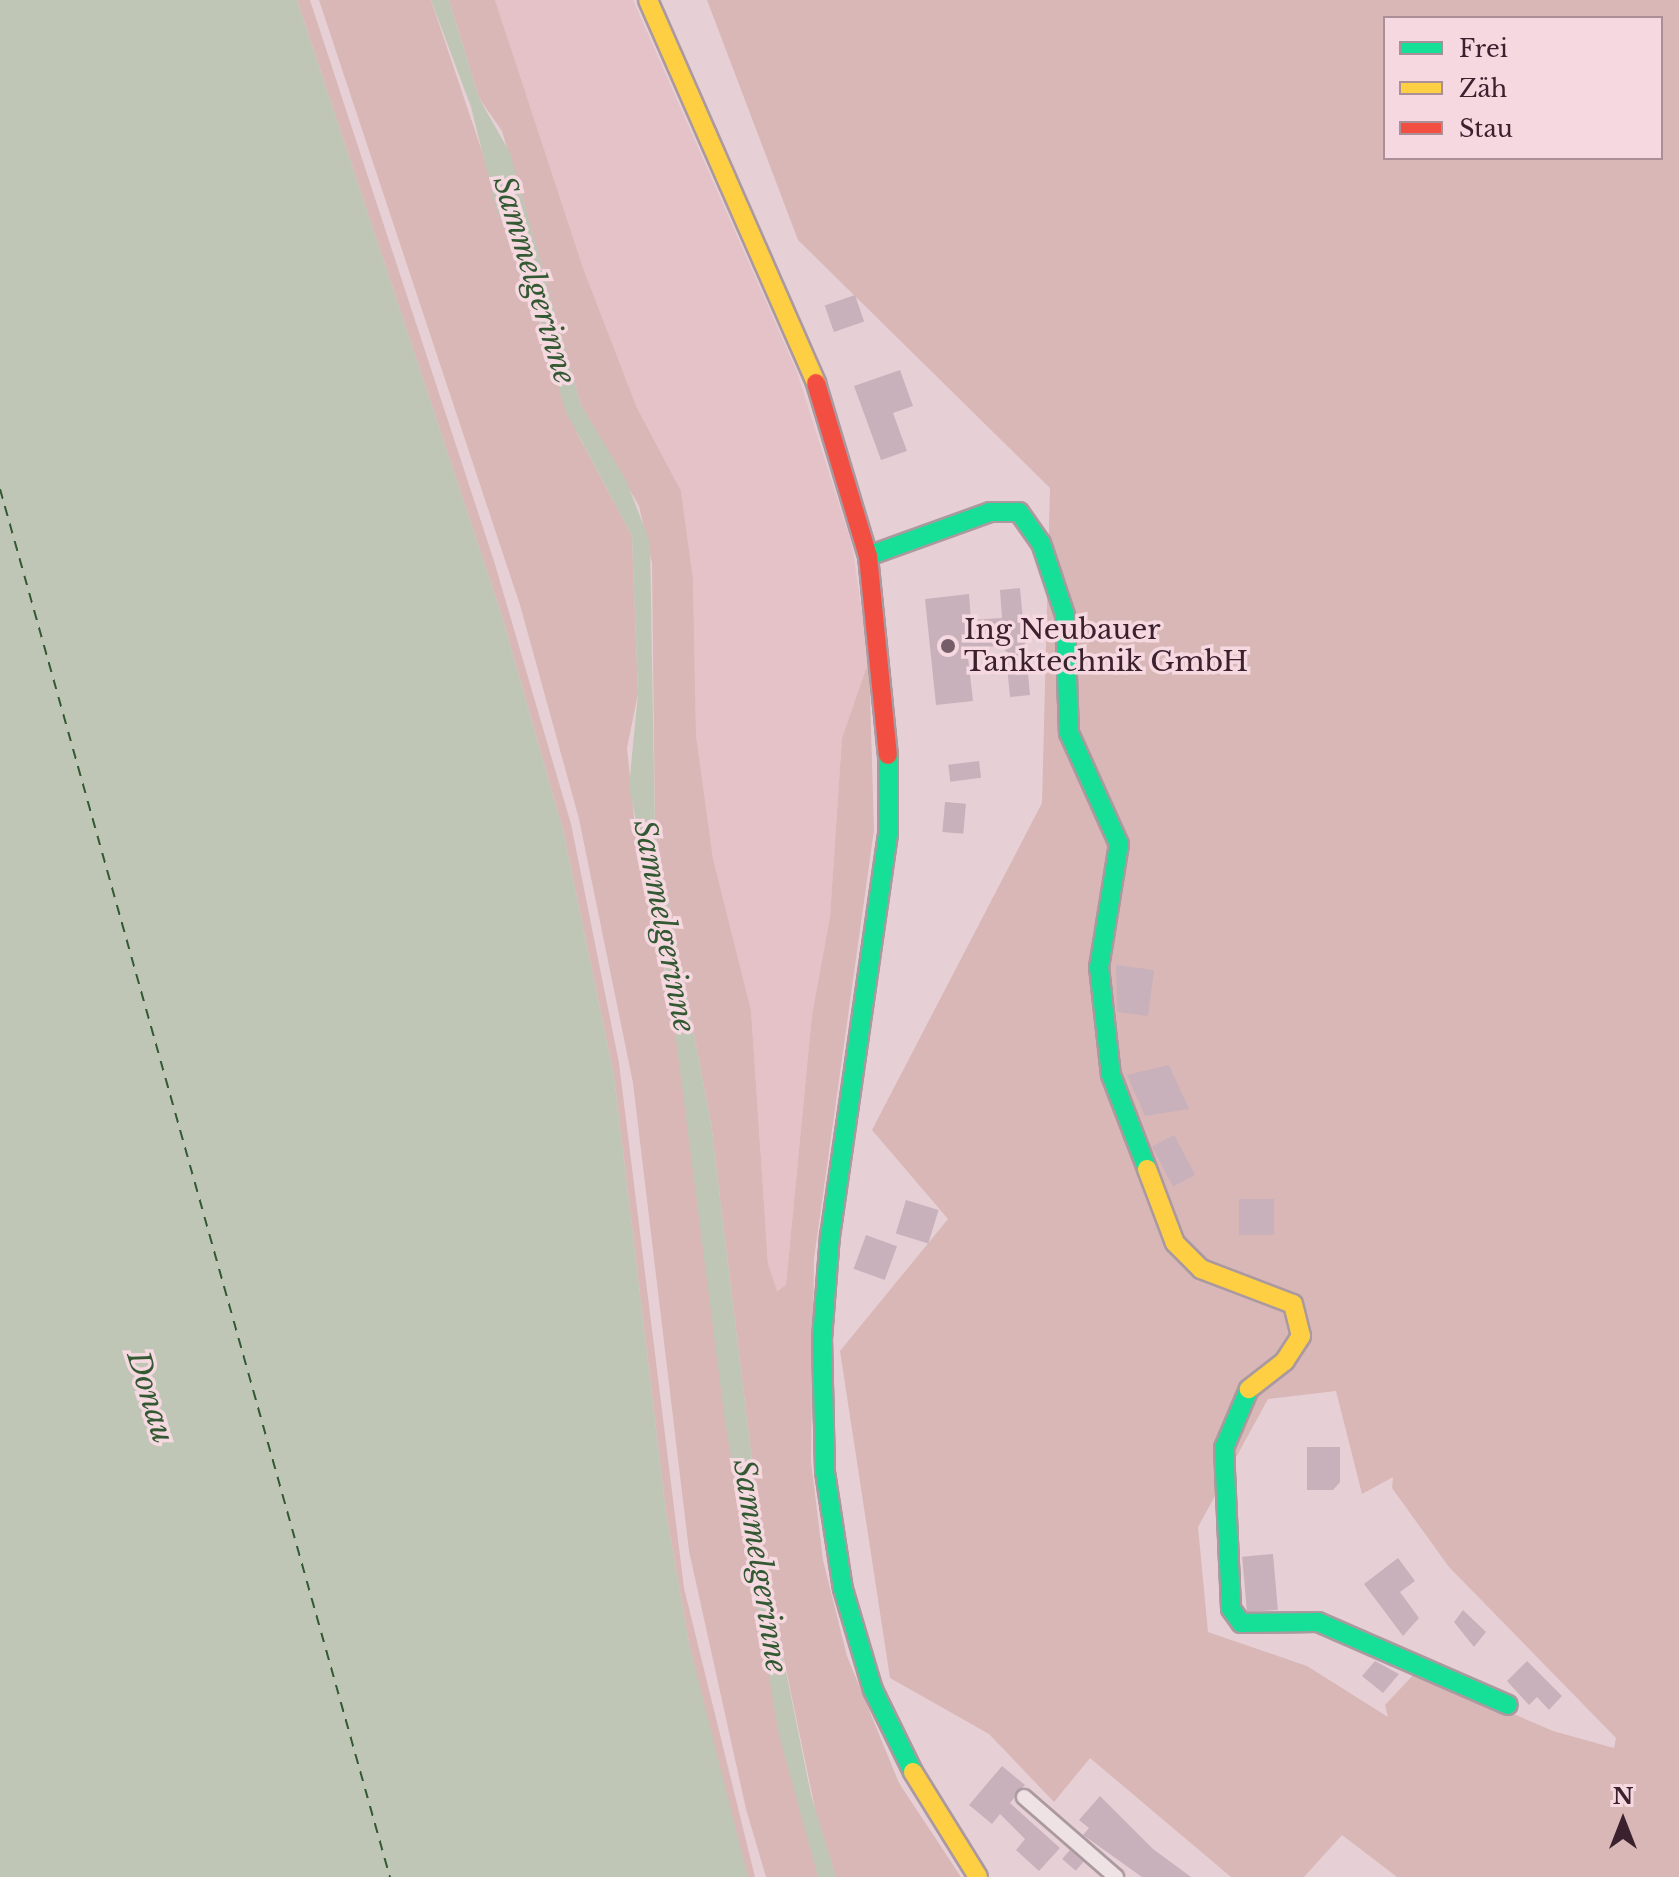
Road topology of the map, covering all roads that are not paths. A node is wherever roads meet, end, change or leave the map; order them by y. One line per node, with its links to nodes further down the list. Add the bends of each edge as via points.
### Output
1 (648, 0): 2 (main road, via 818,384)
2 (868, 556): 3 (main road, via 990,512 1019,512 1041,543 1065,615 1069,733 1119,844 1099,967 1111,1075 1175,1243 1201,1269 1293,1304 1301,1336 1285,1361 1244,1393 1224,1448 1231,1609 1241,1623 1318,1622); 5 (main road, via 888,712 888,834 830,1235 822,1339 825,1472 843,1589 873,1690 930,1807)
3 (1508, 1705)
4 (1024, 1797): 6 (street)
5 (978, 1877)
6 (1116, 1877)

